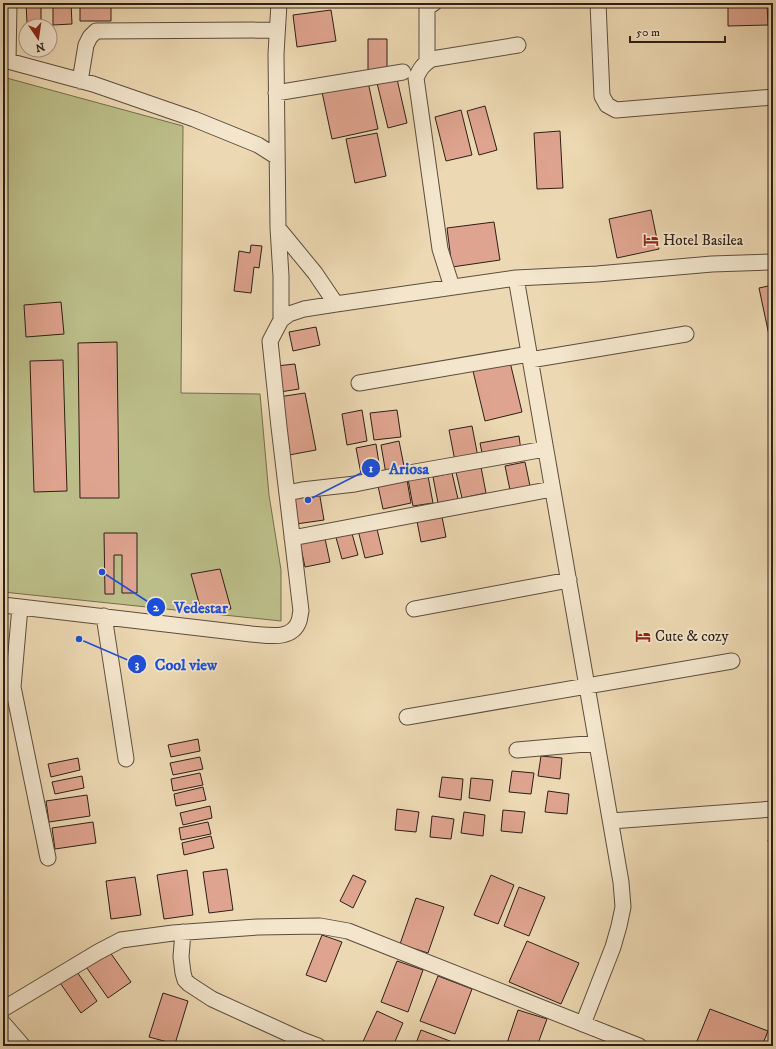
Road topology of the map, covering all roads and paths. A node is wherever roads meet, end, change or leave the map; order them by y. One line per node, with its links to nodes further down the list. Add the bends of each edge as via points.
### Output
1 (9, 3): 7 (street)
2 (279, 3): 5 (street)
3 (434, 3): 8 (street, via 427,8)
4 (598, 3): 12 (street, via 602,96 607,105 616,110)
5 (277, 30): 10 (street, via 96,31 86,45); 11 (street)
6 (518, 45): 8 (street, via 432,59)
7 (6, 61): 10 (street)
8 (427, 62): 17 (street, via 416,78 440,249)
9 (403, 72): 11 (street)
10 (80, 81): 13 (street, via 194,119 258,145)
11 (276, 93): 13 (street)
12 (773, 97)
13 (277, 157): 14 (street)
14 (278, 228): 18 (street, via 315,273); 19 (street)
15 (773, 262): 16 (street)
16 (516, 278): 17 (street); 21 (street)
17 (452, 287): 18 (street)
18 (336, 304): 19 (street, via 304,309)
19 (281, 320): 25 (street, via 270,341)
20 (686, 334): 21 (street)
21 (529, 357): 22 (street); 23 (street)
22 (359, 383)
23 (545, 449): 24 (street); 25 (street, via 355,484)
24 (552, 489): 26 (street); 27 (street)
25 (287, 493): 26 (street)
26 (292, 538): 31 (street, via 301,611 295,628 285,635 251,634)
27 (569, 580): 30 (street); 33 (street)
28 (3, 605): 29 (street)
29 (20, 607): 31 (street); 40 (street, via 13,687)
30 (414, 609)
31 (104, 616): 37 (street)
32 (732, 661): 33 (street)
33 (587, 686): 34 (street); 35 (street)
34 (407, 717)
35 (597, 743): 36 (street); 39 (street)
36 (517, 750)
37 (126, 759)
38 (773, 808): 39 (street)
39 (611, 821): 44 (street, via 621,882 622,907 619,926)
40 (48, 858)
41 (182, 932): 42 (street, via 121,940); 44 (street, via 320,926 348,931); 46 (street, via 183,973 189,984 212,999)
42 (3, 1009)
43 (3, 1023): 45 (street)
44 (583, 1024): 47 (street)
45 (23, 1046)
46 (318, 1046)
47 (639, 1046)

